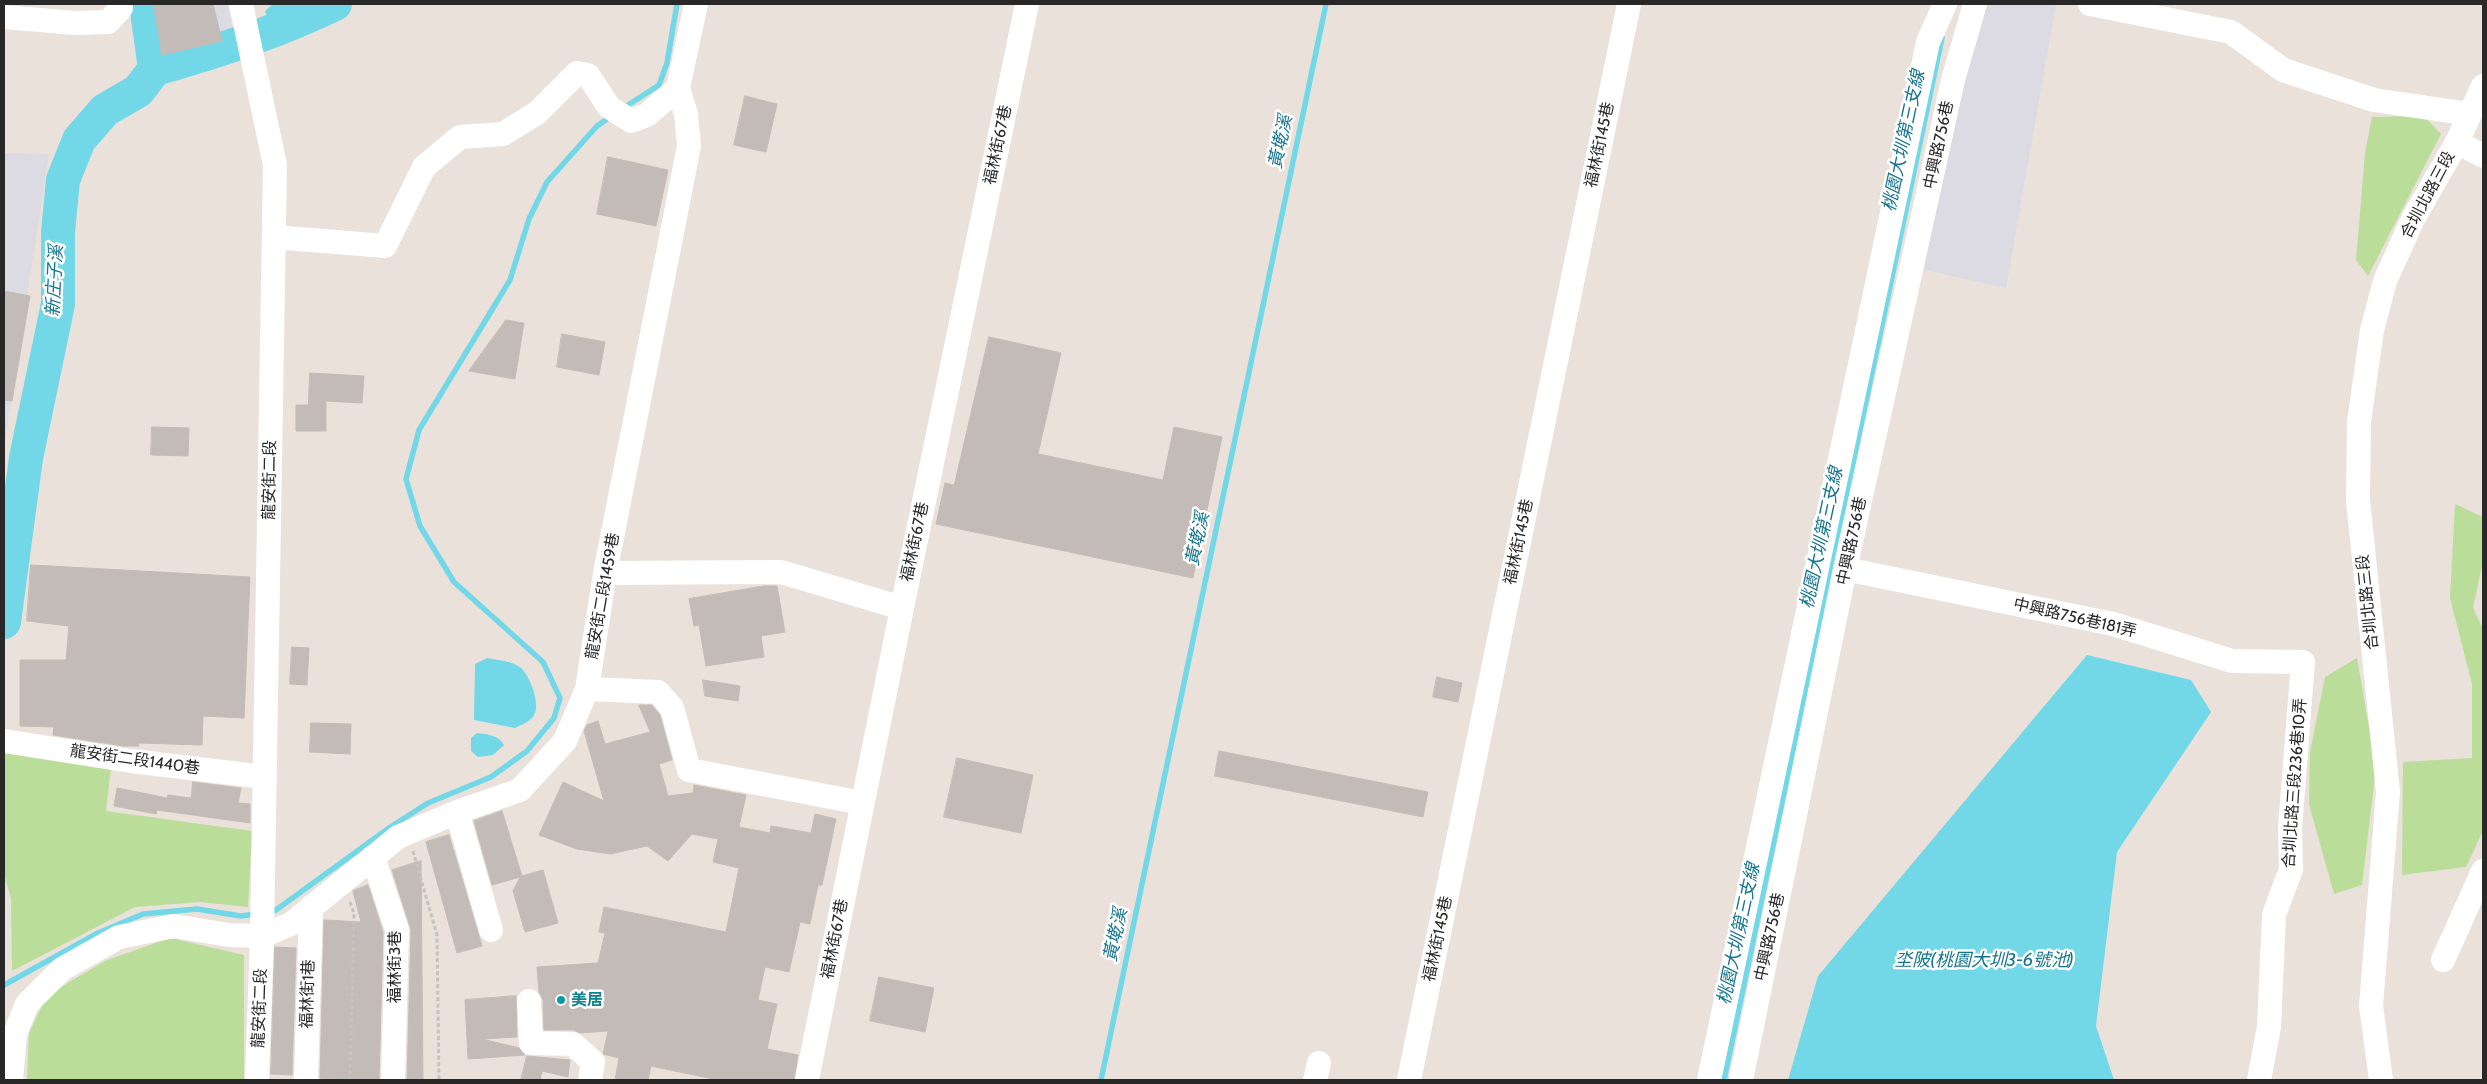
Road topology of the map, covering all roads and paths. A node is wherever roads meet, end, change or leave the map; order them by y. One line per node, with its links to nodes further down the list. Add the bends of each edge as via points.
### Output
1 (120, 4): 9 (street, via 108,22 75,23)
2 (241, 4): 15 (street, 龍安街二段, via 275,165)
3 (696, 4): 11 (street)
4 (1027, 4): 18 (street, 福林街67巷)
5 (1629, 4): 42 (street, 福林街145巷)
6 (1945, 4): 43 (street, via 1928,42)
7 (1975, 4): 16 (street, 中興路756巷, via 1953,80)
8 (2090, 4): 12 (street, via 2231,32 2283,70 2374,100)
9 (4, 17)
10 (2483, 86): 12 (street, 合圳北路三段)
11 (678, 88): 15 (street, via 647,115 631,121 609,107 588,75 577,73 537,113 503,134 460,137 424,167 385,246); 17 (street, 龍安街二段1459巷, via 686,114 689,146)
12 (2470, 114): 13 (street, 合圳北路三段)
13 (2457, 142): 14 (street); 46 (street, 合圳北路三段, via 2413,220 2385,281 2372,330 2359,422 2358,500 2388,792 2371,1006)
14 (2483, 156)
15 (274, 237): 22 (street, 龍安街二段)
16 (1845, 569): 19 (street, 中興路756巷181弄, via 2113,624 2232,660); 44 (street, 中興路756巷)
17 (605, 573): 18 (street, via 781,572); 20 (street, 龍安街二段1459巷)
18 (902, 608): 23 (street, 福林街67巷)
19 (2303, 662): 45 (street, 合圳北路三段236巷10弄, via 2290,828 2290,869 2274,915 2269,1027)
20 (587, 689): 23 (street, via 658,692 672,708 689,770); 24 (street, 龍安街二段1459巷, via 565,741 520,790)
21 (5, 741): 22 (street, 龍安街二段1440巷, via 131,761)
22 (265, 777): 31 (street, 龍安街二段)
23 (862, 803): 41 (street, 福林街67巷)
24 (457, 812): 26 (street, 龍安街二段1459巷, via 398,837); 30 (street)
25 (413, 850): 39 (path, via 437,935)
26 (373, 857): 29 (street, 龍安街二段1459巷); 38 (street, 福林街3巷, via 396,930)
27 (2483, 871): 32 (street)
28 (349, 901): 37 (path, via 354,914)
29 (311, 907): 31 (street, 龍安街二段1459巷, via 291,924); 36 (street, 福林街1巷)
30 (491, 930)
31 (262, 936): 34 (street, 龍安街二段); 35 (street, via 229,935 174,926 119,937 62,969 26,1004 15,1034)
32 (2443, 960)
33 (529, 1001): 40 (street, via 531,1043 573,1044 593,1062)
34 (262, 1079)
35 (11, 1080)
36 (306, 1080)
37 (350, 1080)
38 (393, 1080)
39 (439, 1080)
40 (590, 1080)
41 (807, 1080)
42 (1409, 1080)
43 (1709, 1080)
44 (1741, 1080)
45 (2259, 1080)
46 (2381, 1080)

